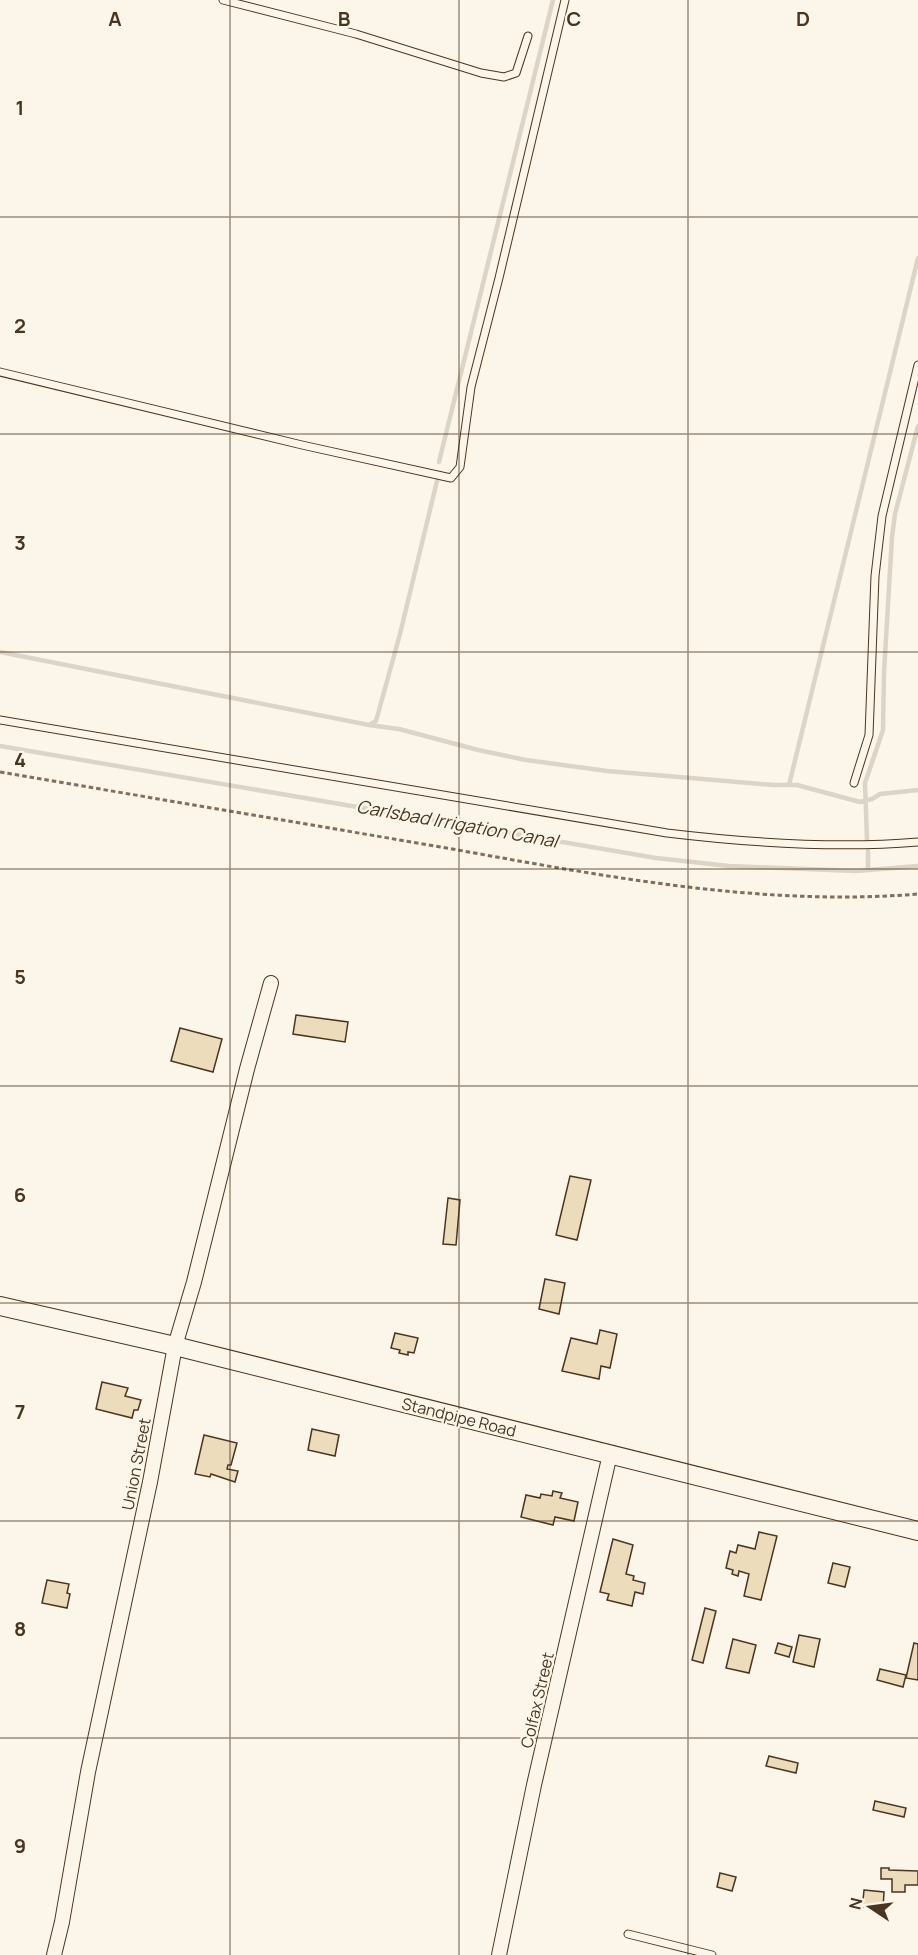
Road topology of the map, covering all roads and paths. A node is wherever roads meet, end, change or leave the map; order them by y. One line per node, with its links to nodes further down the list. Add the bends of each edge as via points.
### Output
1 (223, 0): 3 (lane, via 504,77 516,73)
2 (565, 0): 5 (lane, via 471,387 460,467 451,478)
3 (528, 36)
4 (918, 365): 8 (lane, via 882,516 875,576 868,735)
5 (0, 372)
6 (0, 720): 9 (lane, via 667,832 810,845)
7 (0, 772): 10 (path, via 611,877 782,895)
8 (854, 783)
9 (918, 842)
10 (918, 894)
11 (271, 983): 13 (street, Union Street)
12 (0, 1306): 13 (street, Standpipe Road)
13 (175, 1346): 14 (street, Standpipe Road); 17 (street, Union Street)
14 (610, 1454): 15 (street, Standpipe Road); 18 (street, Colfax Street)
15 (918, 1530)
16 (628, 1934): 19 (lane)
17 (54, 1955)
18 (499, 1955)
19 (712, 1955)

